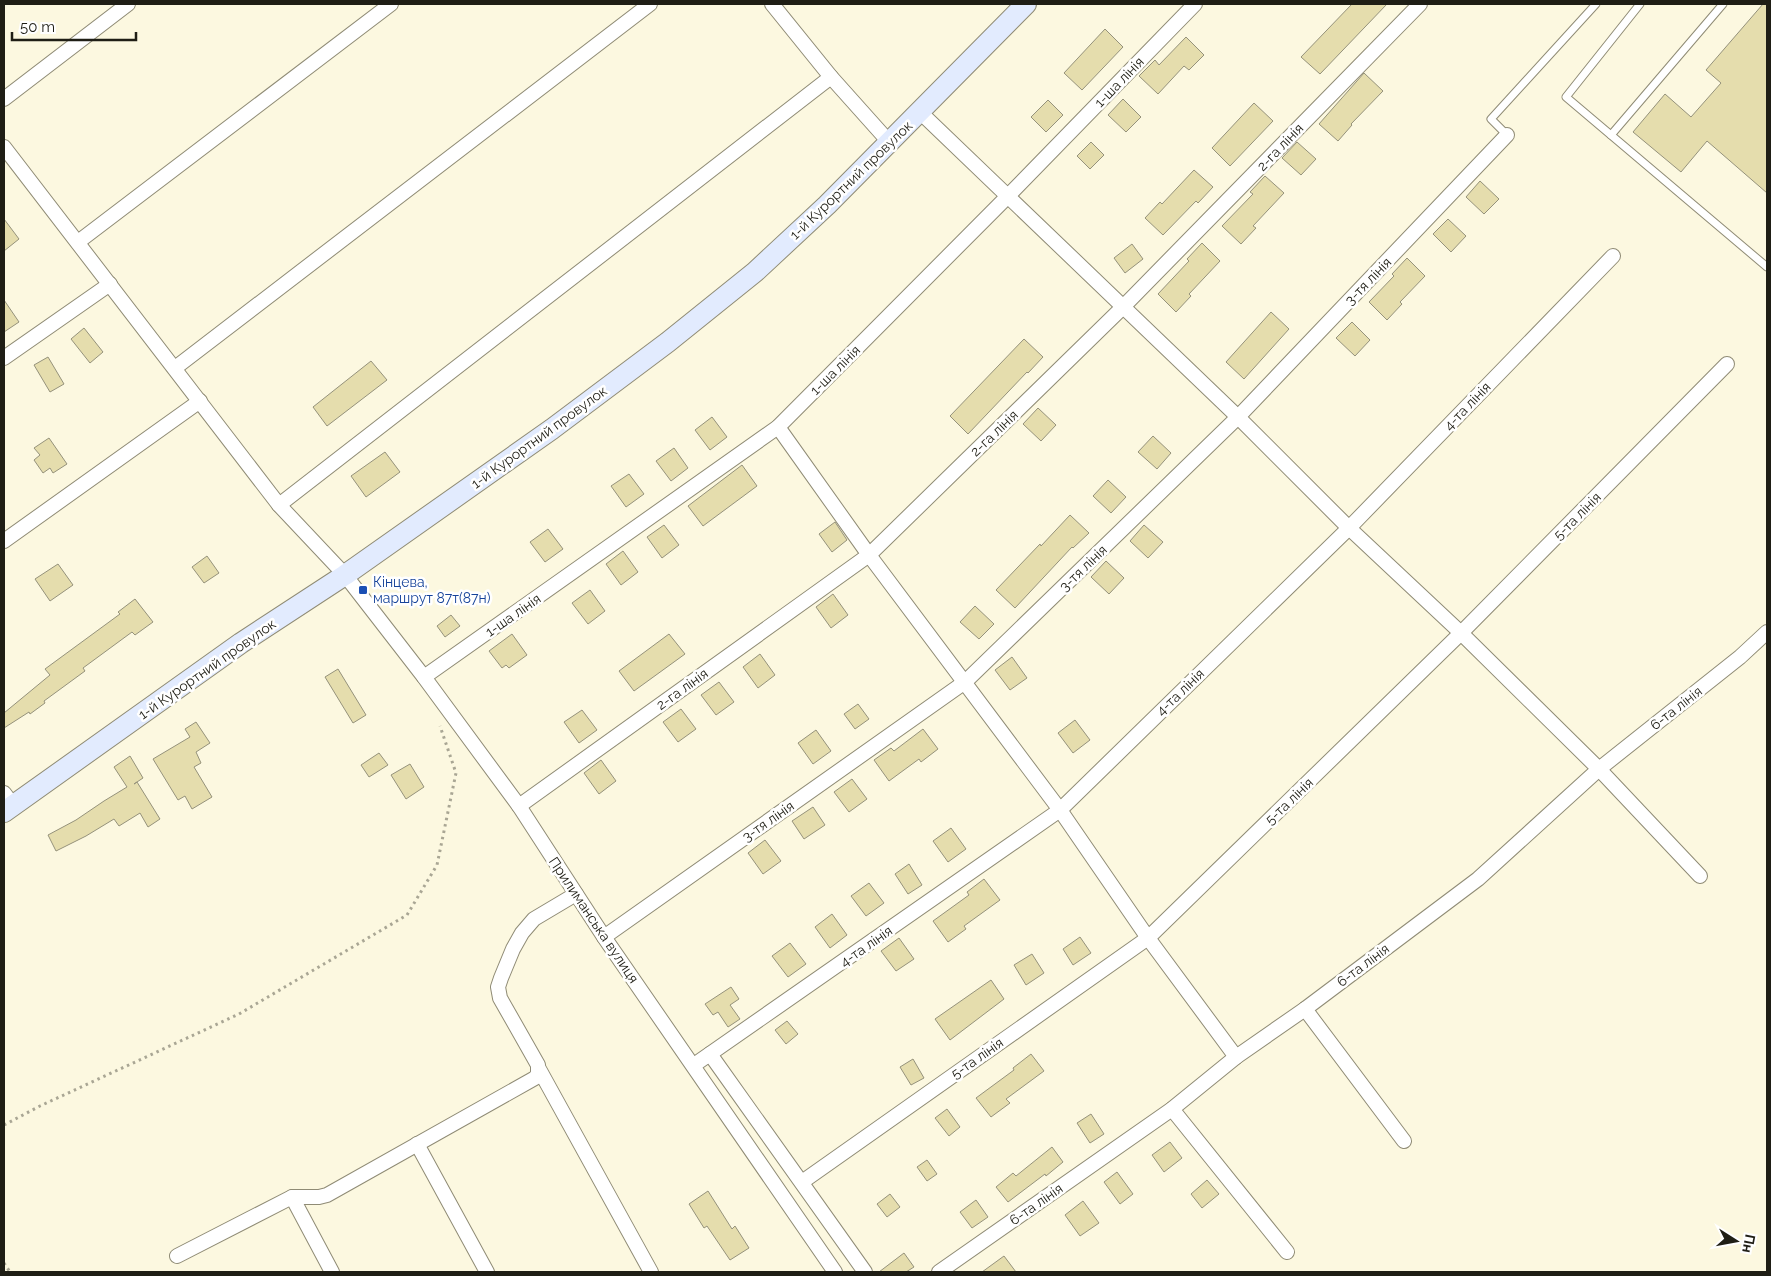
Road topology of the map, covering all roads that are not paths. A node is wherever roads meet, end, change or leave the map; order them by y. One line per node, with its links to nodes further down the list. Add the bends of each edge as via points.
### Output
1 (128, 4): 12 (street)
2 (391, 4): 19 (street)
3 (650, 4): 26 (street)
4 (772, 4): 11 (street)
5 (1026, 4): 13 (street, 1-й Курортний провулок)
6 (1194, 4): 18 (street, 1-ша лінія)
7 (1420, 4): 23 (street, 2-га лінія)
8 (1596, 4): 14 (lane, via 1491,118)
9 (1640, 4): 15 (lane, via 1566,97)
10 (1723, 4): 15 (lane)
11 (831, 77): 16 (street); 30 (street)
12 (4, 99)
13 (920, 112): 16 (street, 1-й Курортний провулок); 18 (street)
14 (1507, 135): 28 (street, 3-тя лінія)
15 (1611, 135): 21 (lane)
16 (890, 143): 34 (street, 1-й Курортний провулок, via 755,272 668,342 552,429)
17 (6, 157): 19 (street, Прилиманська вулиця)
18 (1008, 196): 23 (street); 29 (street, 1-ша лінія)
19 (78, 242): 22 (street, Прилиманська вулиця)
20 (1613, 256): 31 (street, 4-та лінія)
21 (1767, 267)
22 (110, 284): 24 (street); 26 (street, Прилиманська вулиця)
23 (1122, 308): 28 (street); 33 (street, 2-га лінія)
24 (4, 358)
25 (1727, 364): 36 (street, 5-та лінія)
26 (175, 368): 27 (street, Прилиманська вулиця)
27 (200, 401): 30 (street, Прилиманська вулиця); 32 (street)
28 (1238, 417): 31 (street); 38 (street, 3-тя лінія)
29 (778, 427): 33 (street); 37 (street, 1-ша лінія)
30 (279, 505): 34 (street, Прилиманська вулиця)
31 (1349, 528): 36 (street); 42 (street, 4-та лінія)
32 (4, 541)
33 (870, 555): 38 (street); 41 (street, 2-га лінія)
34 (345, 575): 37 (street, Прилиманська вулиця); 40 (street, 1-й Курортний провулок)
35 (1767, 632): 39 (street, 6-та лінія)
36 (1461, 634): 39 (street); 46 (street, 5-та лінія)
37 (424, 678): 41 (street, Прилиманська вулиця)
38 (965, 682): 42 (street); 45 (street, 3-тя лінія)
39 (1599, 769): 43 (street); 47 (street, 6-та лінія, via 1478,879)
40 (7, 803)
41 (519, 806): 44 (street, Прилиманська вулиця)
42 (1060, 810): 46 (street); 48 (street, 4-та лінія)
43 (1700, 876)
44 (576, 894): 45 (street, Прилиманська вулиця); 51 (street, via 534,919 512,949 498,987 500,998)
45 (604, 937): 50 (street, Прилиманська вулиця)
46 (1148, 938): 49 (street); 55 (street, 5-та лінія)
47 (1305, 1009): 49 (street, 6-та лінія); 53 (street)
48 (710, 1054): 50 (street, 4-та лінія); 55 (street)
49 (1236, 1057): 52 (street, 6-та лінія)
50 (694, 1065): 62 (street, Прилиманська вулиця)
51 (538, 1068): 54 (street, via 535,1078); 61 (street)
52 (1172, 1108): 57 (street); 64 (street, 6-та лінія)
53 (1404, 1141)
54 (417, 1144): 56 (street, via 327,1195); 60 (street)
55 (802, 1182): 63 (street)
56 (292, 1197): 58 (street); 59 (street)
57 (1287, 1252)
58 (177, 1256)
59 (332, 1272)
60 (487, 1272)
61 (650, 1272)
62 (835, 1272)
63 (865, 1272)
64 (939, 1272)

